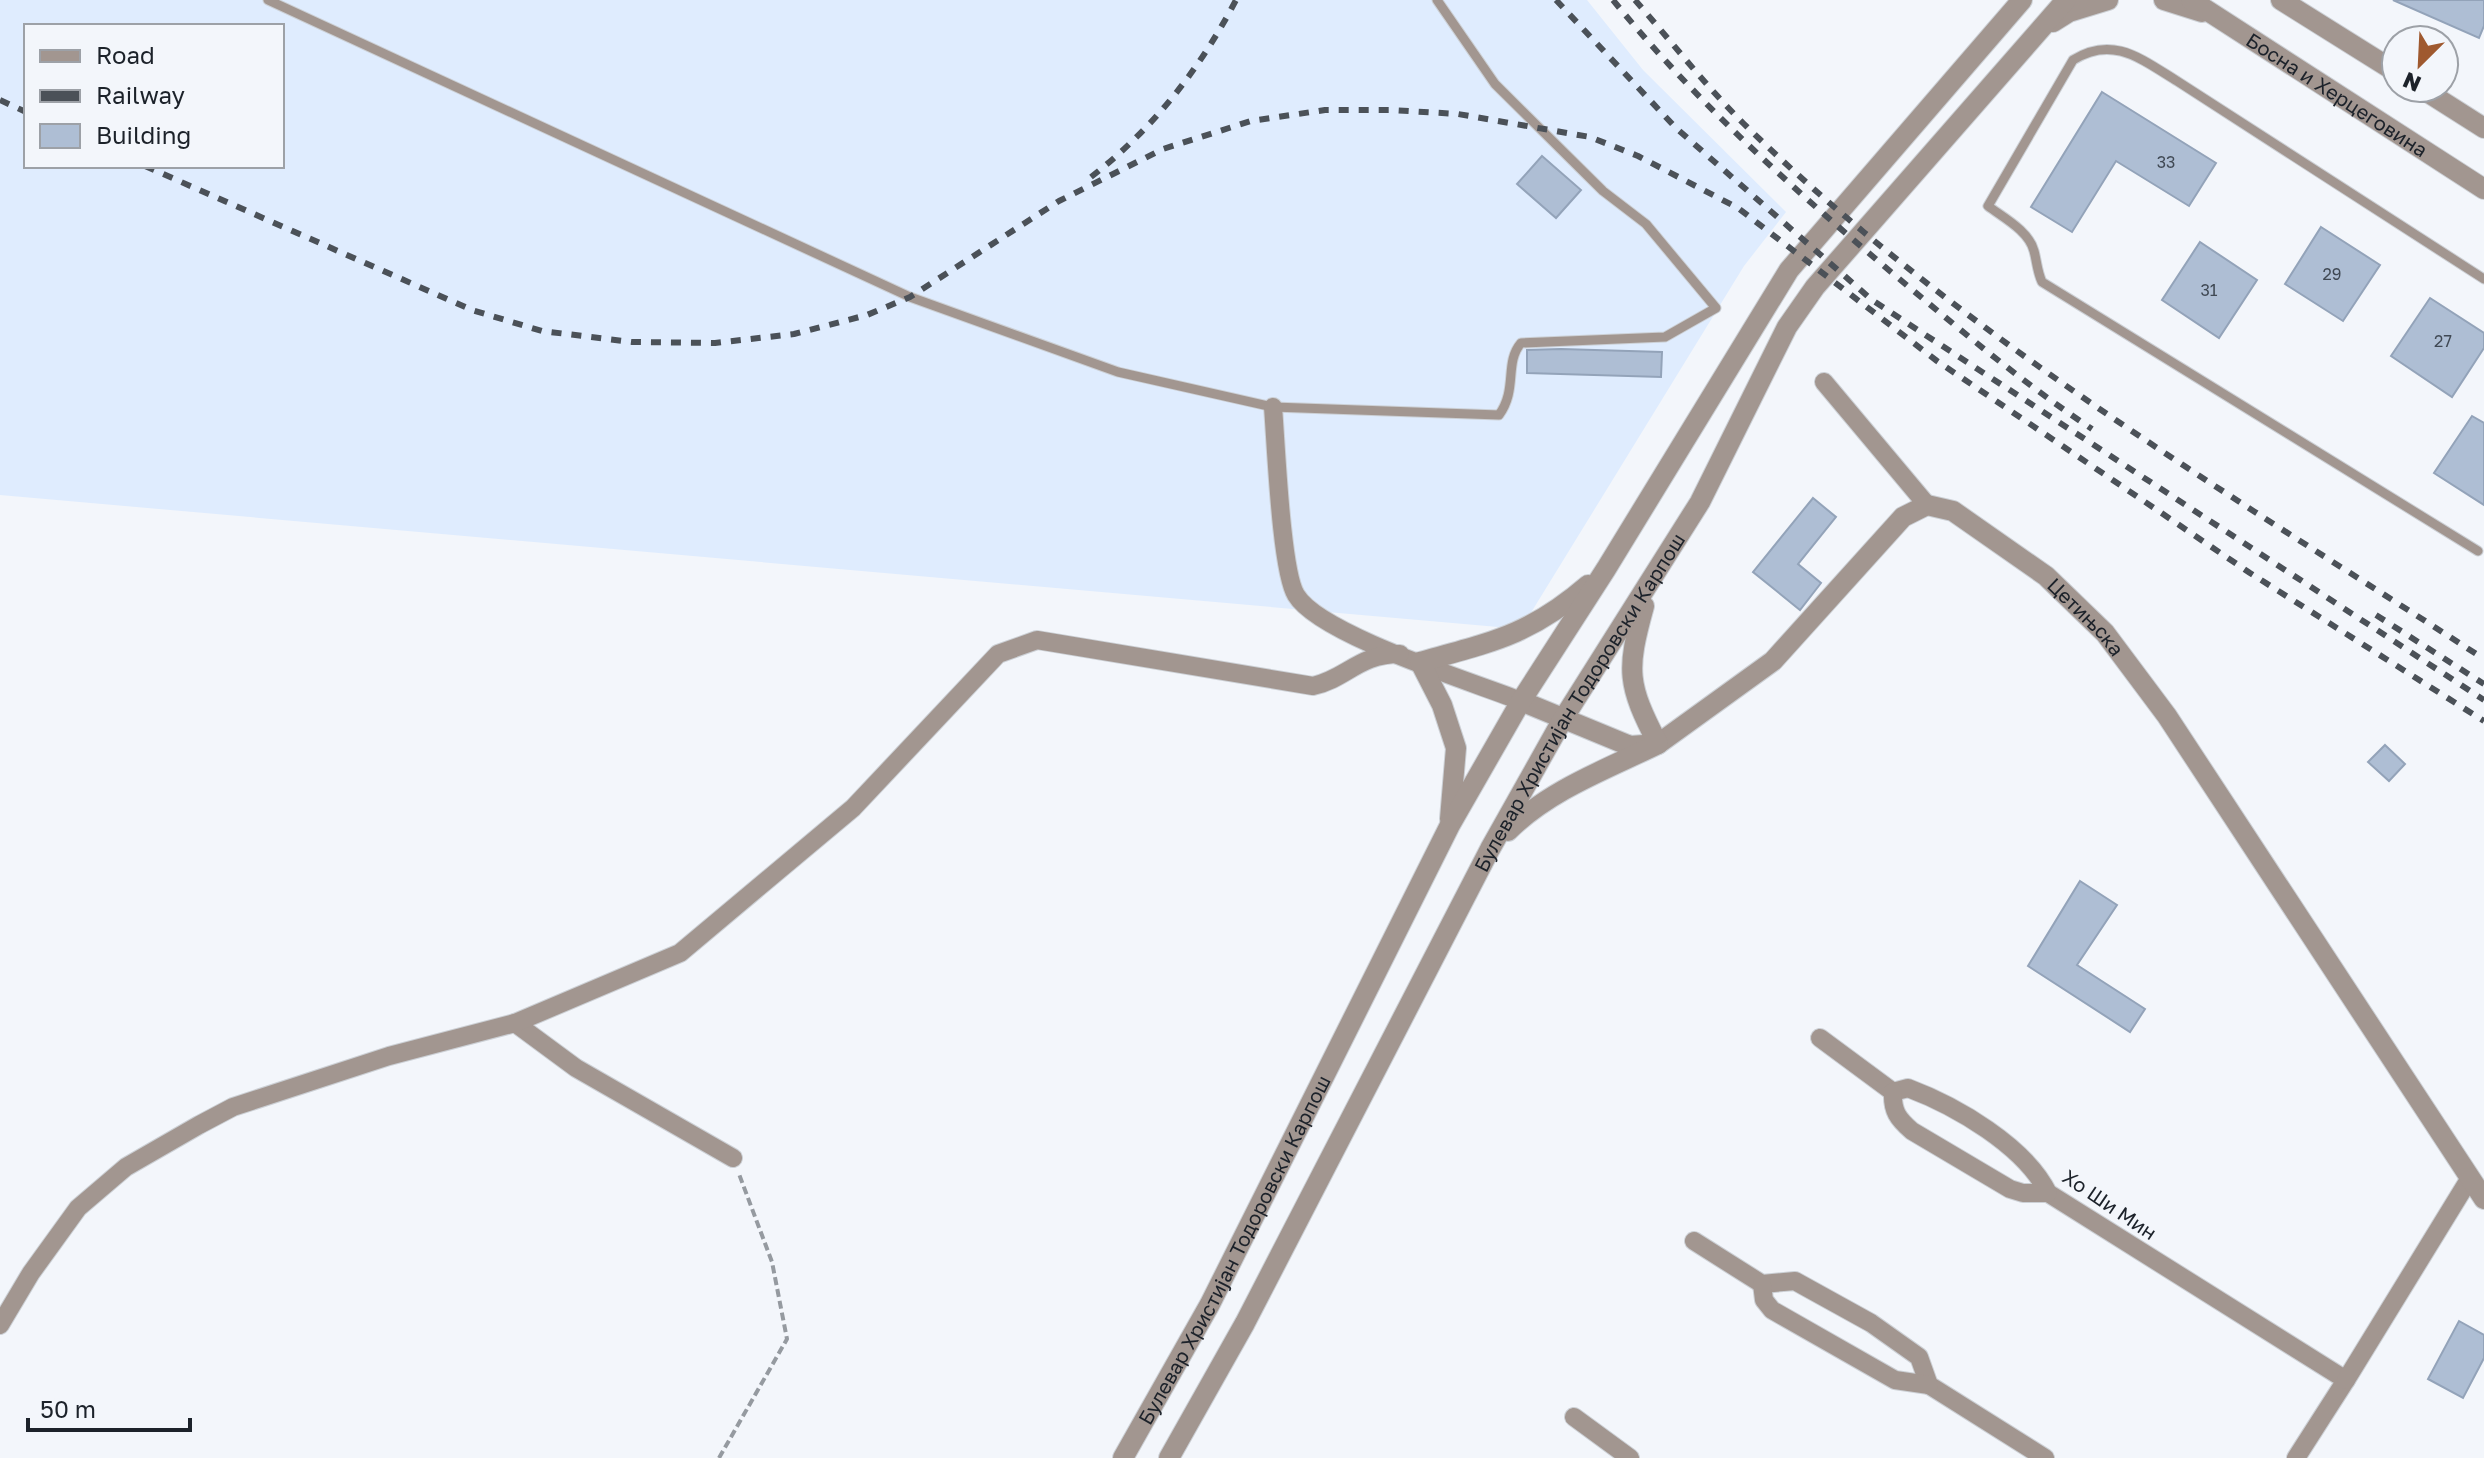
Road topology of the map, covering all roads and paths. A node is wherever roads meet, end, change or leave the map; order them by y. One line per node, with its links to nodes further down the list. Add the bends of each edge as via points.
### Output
1 (268, 0): 17 (lane, via 910,297 1118,372)
2 (1437, 0): 17 (lane, via 1495,84 1603,191 1646,224 1716,308 1665,337 1521,343 1513,353 1509,401 1499,415)
3 (2022, 0): 20 (street, Булевар Христијан Тодоровски Карпош, via 1789,270)
4 (2066, 0): 10 (street, Булевар Христијан Тодоровски Карпош)
5 (2108, 0): 10 (street, via 2069,12)
6 (2164, 0): 9 (street)
7 (2191, 0): 9 (street, Босна и Херцеговина)
8 (2281, 0): 11 (street)
9 (2219, 19): 14 (street, Босна и Херцеговина)
10 (2039, 31): 21 (street, Булевар Христијан Тодоровски Карпош, via 1794,317 1700,502)
11 (2380, 62)
12 (2446, 104): 13 (street)
13 (2484, 128)
14 (2484, 189)
15 (2484, 279): 19 (lane, via 2156,68 2129,53 2104,48 2083,54 2064,71 1988,206 2019,228 2034,248 2042,282)
16 (1824, 382): 18 (street)
17 (1273, 407): 22 (street, via 1295,594 1346,631)
18 (1927, 505): 26 (street, via 1903,517 1870,550 1773,661); 33 (street, Цетињска, via 1953,511 1987,531 2046,576 2105,633 2167,716)
19 (2478, 551)
20 (1606, 569): 23 (street, via 1556,613 1511,637); 24 (street, Булевар Христијан Тодоровски Карпош)
21 (1650, 587): 25 (street, Булевар Христијан Тодоровски Карпош); 26 (street, via 1630,665 1640,707)
22 (1400, 654): 23 (street); 29 (street, via 1366,658 1313,686 1037,640 1018,645 998,654 853,808 689,947)
23 (1420, 662): 24 (street); 27 (street, via 1456,748)
24 (1521, 701): 25 (street); 27 (street, Булевар Христијан Тодоровски Карпош)
25 (1563, 719): 26 (street, via 1630,746); 28 (street, Булевар Христијан Тодоровски Карпош)
26 (1658, 744): 28 (street, via 1526,813)
27 (1450, 825): 43 (street, Булевар Христијан Тодоровски Карпош, via 1210,1304)
28 (1490, 849): 44 (street, Булевар Христијан Тодоровски Карпош, via 1245,1323)
29 (515, 1023): 32 (street, via 576,1068); 38 (street, via 389,1056 233,1107 126,1167 78,1208)
30 (1820, 1038): 31 (street, Хо Ши Мин)
31 (1893, 1092): 34 (street, Хо Ши Мин, via 1908,1088 1965,1117 2021,1155); 34 (street, via 1892,1106 1912,1131 2010,1189)
32 (733, 1158): 42 (path, via 772,1262 787,1339)
33 (2470, 1178): 35 (street, Цетињска); 39 (street)
34 (2048, 1193): 39 (street, Хо Ши Мин)
35 (2484, 1199)
36 (1694, 1241): 37 (street)
37 (1762, 1284): 40 (street, via 1772,1310 1895,1380); 40 (street, via 1795,1281 1871,1323 1919,1357)
38 (0, 1325)
39 (2346, 1380): 47 (street)
40 (1929, 1385): 46 (street)
41 (1574, 1417): 45 (street)
42 (719, 1458)
43 (1123, 1458)
44 (1169, 1458)
45 (1630, 1458)
46 (2045, 1458)
47 (2296, 1458)

